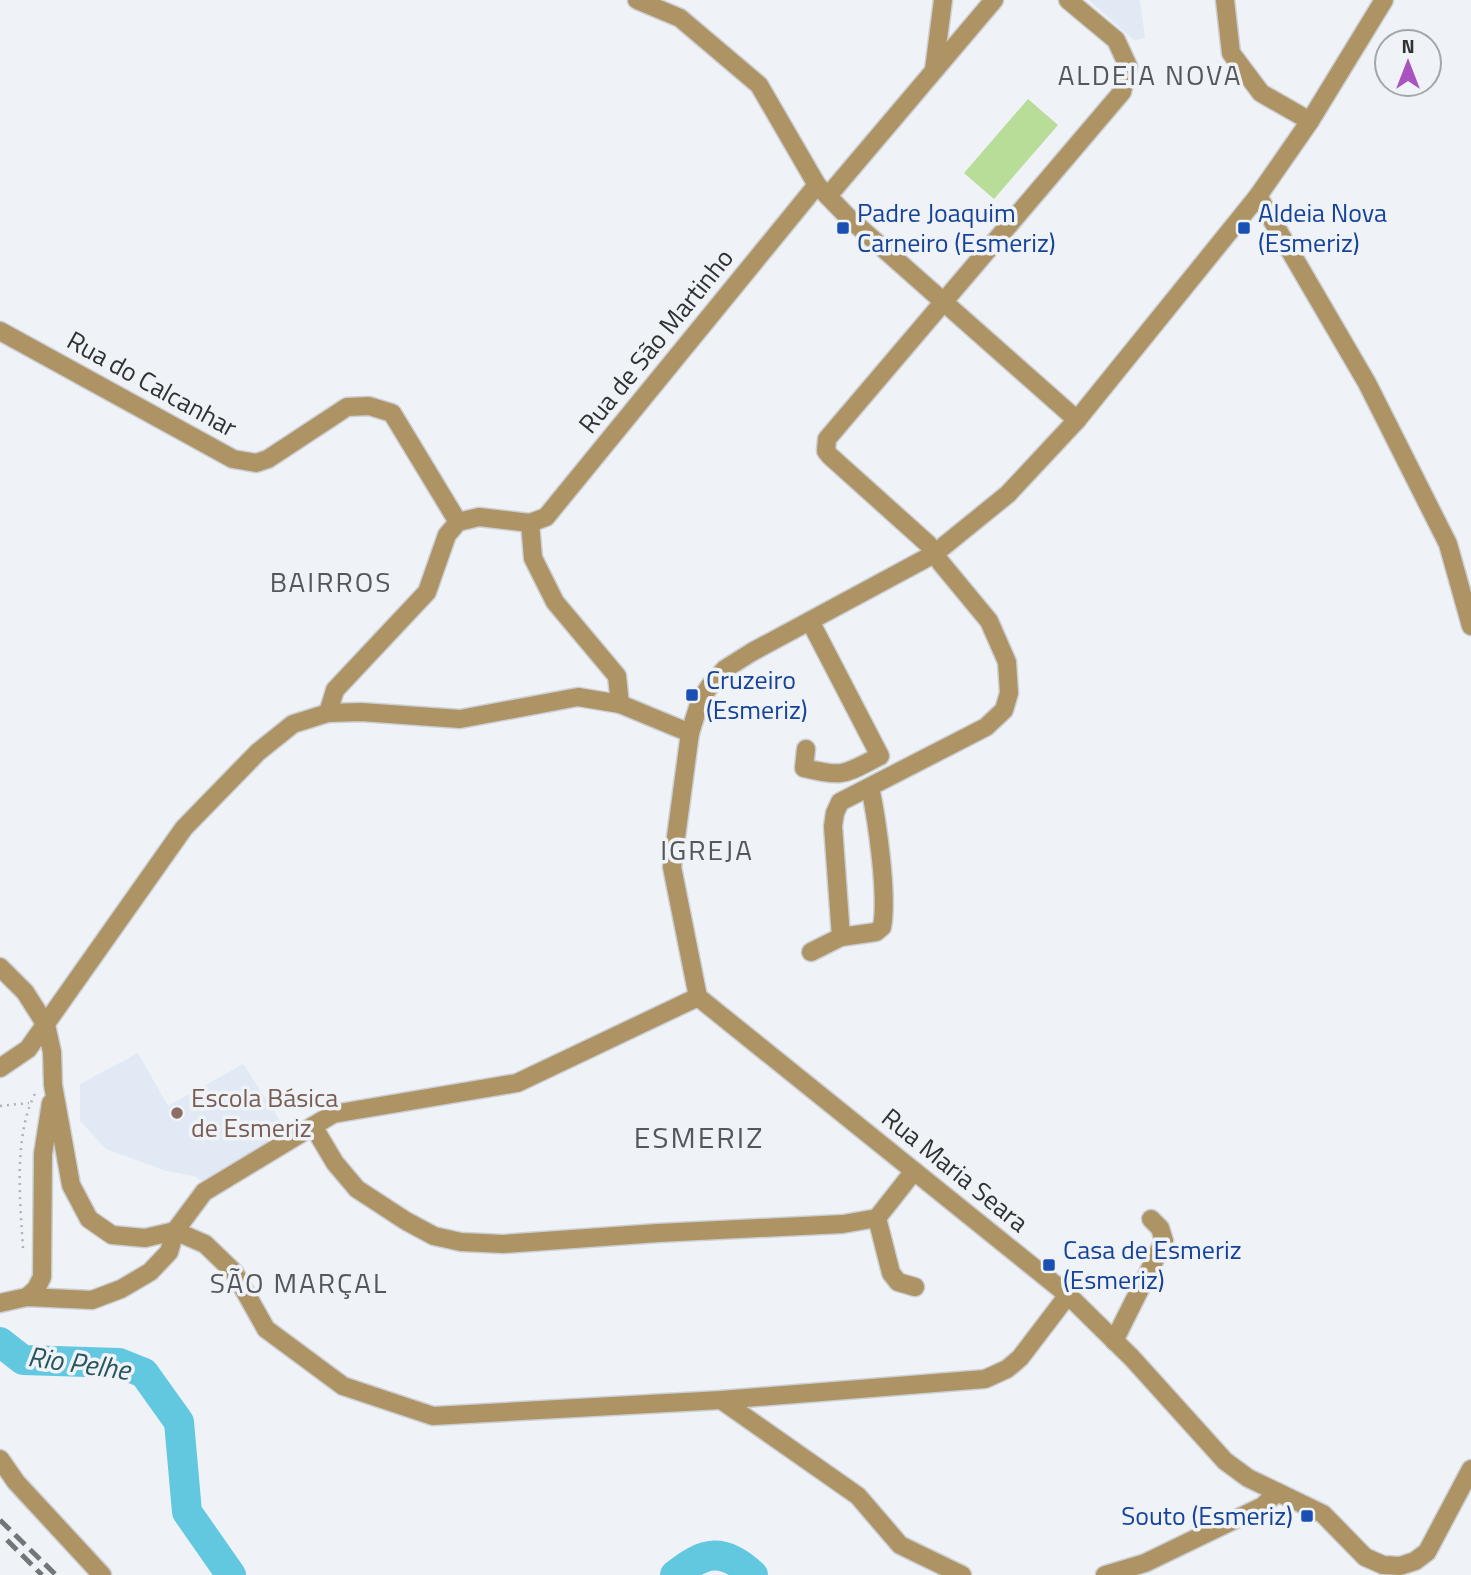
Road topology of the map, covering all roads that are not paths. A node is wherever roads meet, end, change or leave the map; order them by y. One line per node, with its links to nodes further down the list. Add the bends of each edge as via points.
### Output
1 (637, 0): 9 (street, via 680,18 759,85)
2 (943, 0): 7 (street)
3 (994, 0): 7 (street, Rua de São Martinho)
4 (1068, 0): 11 (street, via 1115,40 1128,66 1122,92)
5 (1225, 0): 8 (street, via 1231,53 1261,93)
6 (1384, 0): 8 (street)
7 (933, 70): 9 (street, Rua de São Martinho)
8 (1310, 121): 10 (street)
9 (822, 190): 11 (street); 15 (street, Rua de São Martinho, via 546,517)
10 (1258, 196): 13 (street); 18 (street, via 1367,383 1448,544)
11 (944, 302): 13 (street); 16 (street, via 825,445 830,456 898,515)
12 (0, 331): 14 (street, Rua do Calcanhar, via 233,459 256,463 268,459 347,408 369,406 392,413)
13 (1077, 420): 16 (street, via 1008,494)
14 (458, 522): 15 (street, via 479,517); 20 (street, via 447,536 427,592 335,690)
15 (530, 523): 19 (street, via 533,558 555,602 617,676)
16 (934, 554): 17 (street); 23 (street, via 989,621 1007,662 1009,693 1004,710 986,727)
17 (810, 621): 21 (street, via 725,669 700,701); 22 (street, via 880,756 834,775 804,768)
18 (1471, 626)
19 (620, 704): 20 (street, via 578,697 460,719); 21 (street)
20 (328, 713): 28 (street, via 293,724 258,752 184,828)
21 (690, 733): 27 (street, via 672,867)
22 (806, 749)
23 (870, 787): 24 (street, via 840,802 835,813); 24 (street, via 881,870 882,926 876,932)
24 (841, 937): 25 (street)
25 (811, 952)
26 (0, 967): 28 (street, via 25,992)
27 (698, 998): 31 (street, via 517,1083 333,1114); 32 (street, Rua Maria Seara)
28 (46, 1025): 29 (street, via 27,1049); 30 (street)
29 (0, 1068)
30 (53, 1086): 35 (street, via 71,1185 89,1219 112,1235 145,1238); 38 (street, via 43,1154 42,1277)
31 (313, 1126): 33 (street, via 357,1189 434,1236 461,1242 503,1244 844,1224); 35 (street, via 204,1192)
32 (914, 1171): 33 (street); 37 (street, Rua Maria Seara)
33 (877, 1218): 36 (street, via 891,1273 898,1282)
34 (1151, 1219): 40 (street, via 1164,1241)
35 (176, 1231): 38 (street, via 169,1252 150,1272 121,1289 92,1300); 41 (street, via 205,1244 234,1272 266,1329 343,1386 433,1416)
36 (915, 1287)
37 (1068, 1295): 40 (street, Rua Maria Seara); 41 (street, via 1020,1358 985,1379)
38 (27, 1297): 39 (street)
39 (0, 1303)
40 (1114, 1341): 44 (street, Rua Maria Seara, via 1225,1461)
41 (721, 1400): 48 (street, via 858,1496 900,1545)
42 (0, 1459): 47 (street)
43 (1471, 1469): 45 (street)
44 (1277, 1492): 46 (street, Rua Maria Seara, via 1323,1514 1365,1557); 49 (street, via 1263,1506 1168,1552)
45 (1427, 1552): 46 (street); 50 (street)
46 (1400, 1570)
47 (102, 1575)
48 (962, 1575)
49 (1105, 1575)
50 (1418, 1575)

